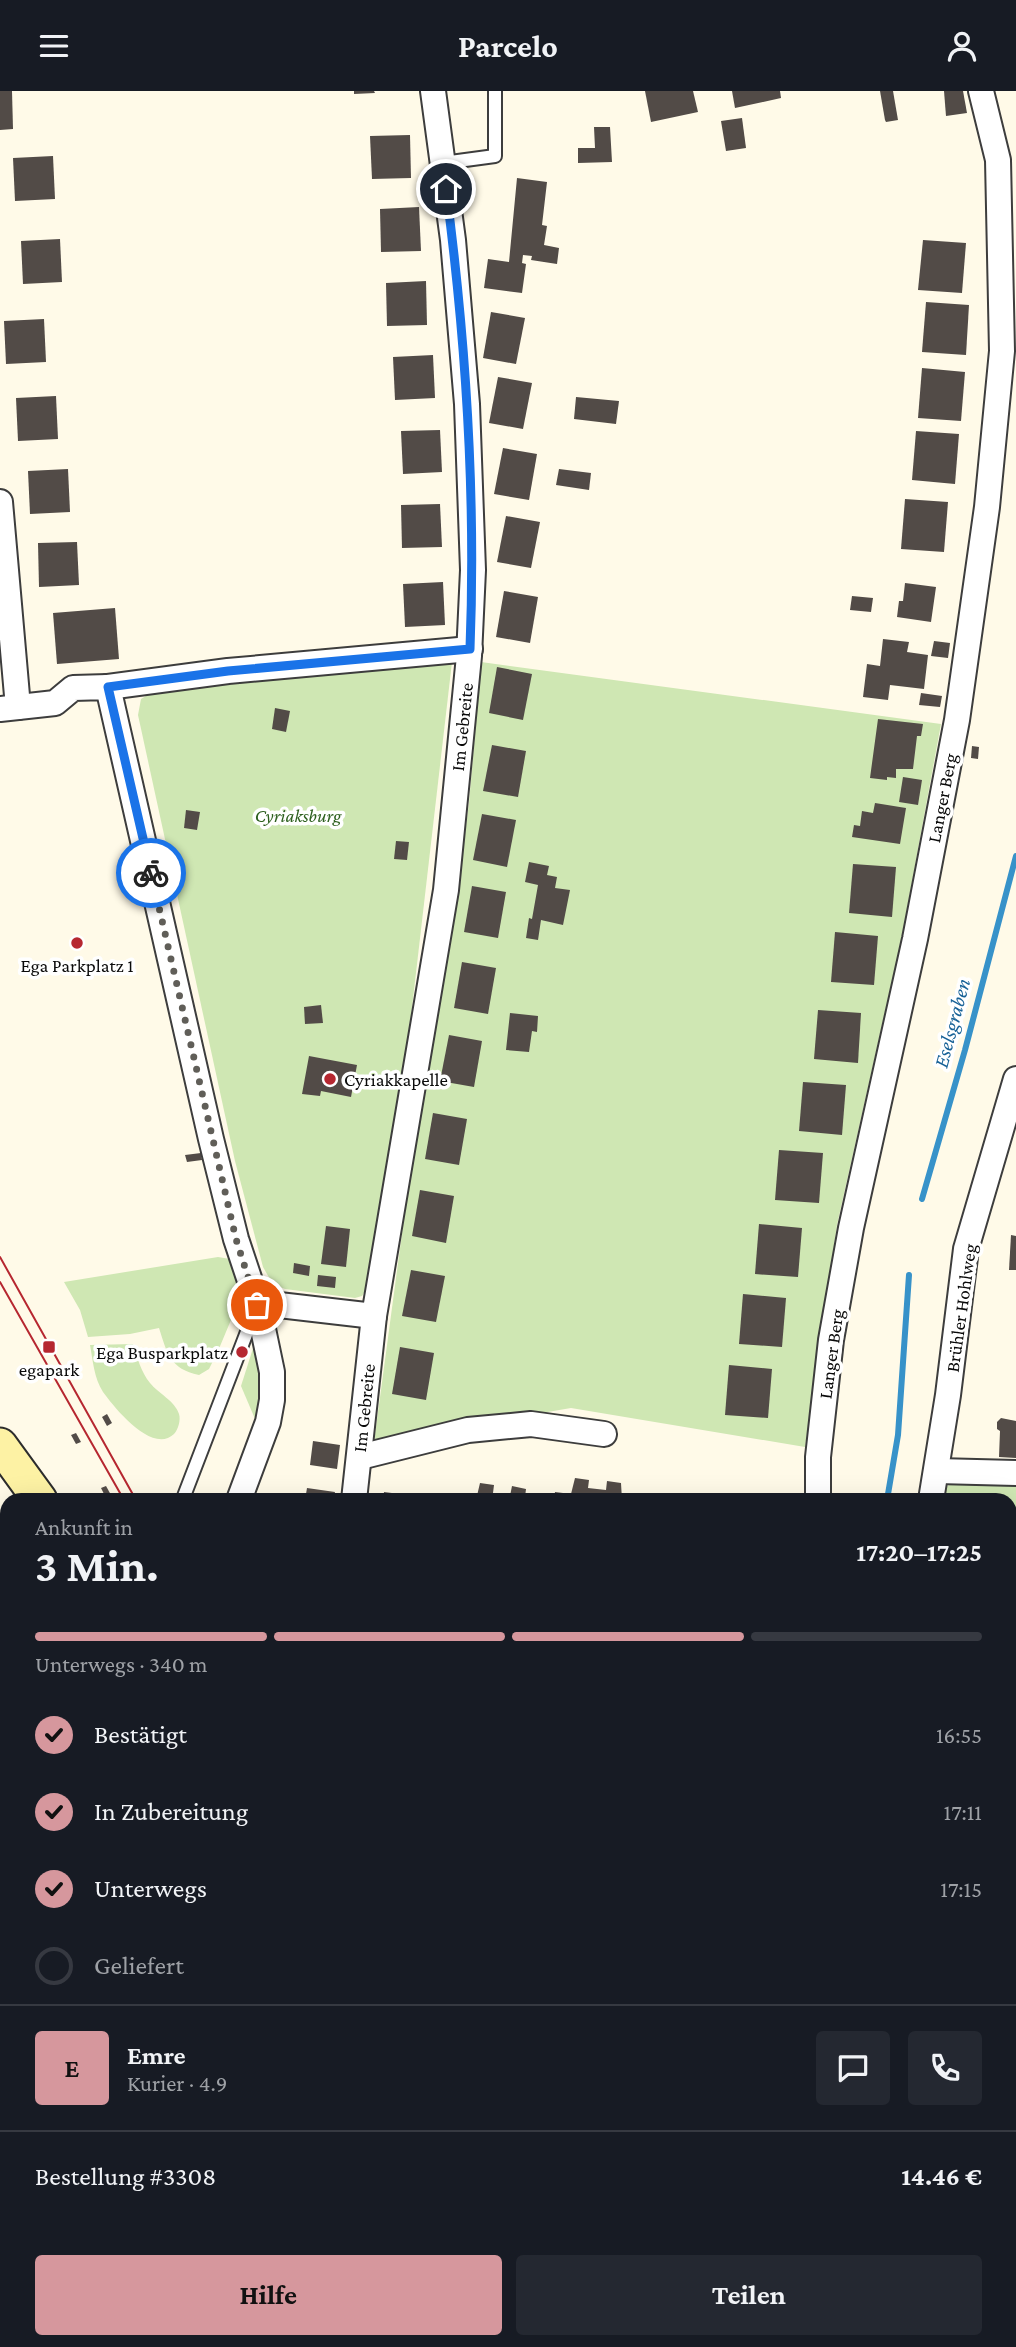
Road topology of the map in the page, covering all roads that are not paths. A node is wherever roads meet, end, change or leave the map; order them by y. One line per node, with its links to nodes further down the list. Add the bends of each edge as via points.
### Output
1 (433, 91): 4 (street, Im Gebreite)
2 (495, 91): 4 (lane, via 495,156)
3 (981, 91): 21 (street, Langer Berg, via 998,160 1002,352 987,507 957,720 833,1328)
4 (443, 163): 6 (street, Im Gebreite, via 467,404 473,570)
5 (0, 502): 8 (street)
6 (470, 649): 7 (street); 11 (street, Im Gebreite, via 446,890)
7 (108, 687): 8 (street, via 73,688 55,703); 10 (street, via 211,1139)
8 (9, 708)
9 (1016, 1079): 15 (street, Brühler Hohlweg, via 966,1249)
10 (257, 1305): 11 (street); 18 (lane); 19 (street, via 272,1372 272,1400)
11 (373, 1316): 14 (street, Im Gebreite)
12 (604, 1434): 14 (street, via 531,1424 468,1430)
13 (0, 1445): 17 (main road)
14 (360, 1457): 20 (street, Im Gebreite)
15 (937, 1471): 16 (street); 22 (street, Brühler Hohlweg)
16 (1016, 1473)
17 (35, 1493)
18 (185, 1493)
19 (242, 1493)
20 (355, 1493)
21 (818, 1493)
22 (932, 1493)

